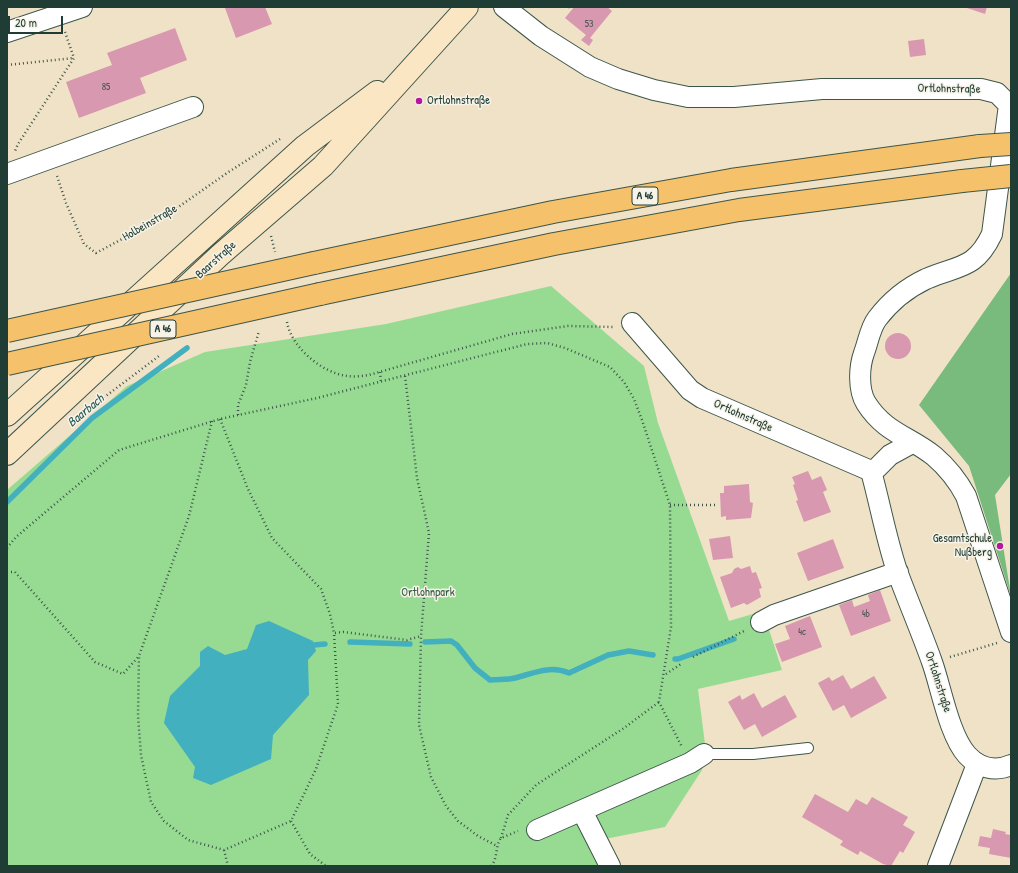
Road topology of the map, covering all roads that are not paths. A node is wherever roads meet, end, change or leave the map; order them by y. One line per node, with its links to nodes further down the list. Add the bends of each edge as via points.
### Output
1 (82, 7): 4 (street)
2 (467, 7): 5 (main road, Baarstraße)
3 (504, 7): 14 (street, Ortlohnstraße, via 574,58 605,74 654,90 688,97 734,97 822,89 981,88 997,93 1009,106 992,234 986,247 977,258 926,279 892,302 876,320 862,360 860,381 865,402 881,422)
4 (7, 32)
5 (418, 61): 13 (main road, Baarstraße, via 305,146); 15 (main road, Baarstraße, via 323,166 215,261)
6 (193, 107): 8 (street, via 51,158)
7 (1011, 144): 11 (highway, A 46, bridge, via 731,180 553,212)
8 (10, 166)
9 (1011, 176): 12 (highway, A 46, bridge, via 739,210 554,244)
10 (636, 326): 16 (street, Ortlohnstraße, via 690,390 702,398)
11 (7, 331)
12 (7, 364)
13 (7, 415)
14 (912, 443): 16 (street, via 890,455); 19 (street, Ortlohnstraße, via 934,456 956,477 966,496)
15 (7, 454)
16 (871, 471): 17 (street, Ortlohnstraße)
17 (898, 572): 18 (street, via 774,615); 22 (street, Ortlohnstraße, via 932,662 957,740 966,754)
18 (761, 622)
19 (1005, 637)
20 (808, 748): 21 (lane)
21 (697, 759): 24 (street)
22 (977, 764): 23 (street, via 990,768); 27 (street)
23 (1011, 765)
24 (582, 811): 25 (street); 26 (street)
25 (537, 830)
26 (610, 866)
27 (938, 866)

